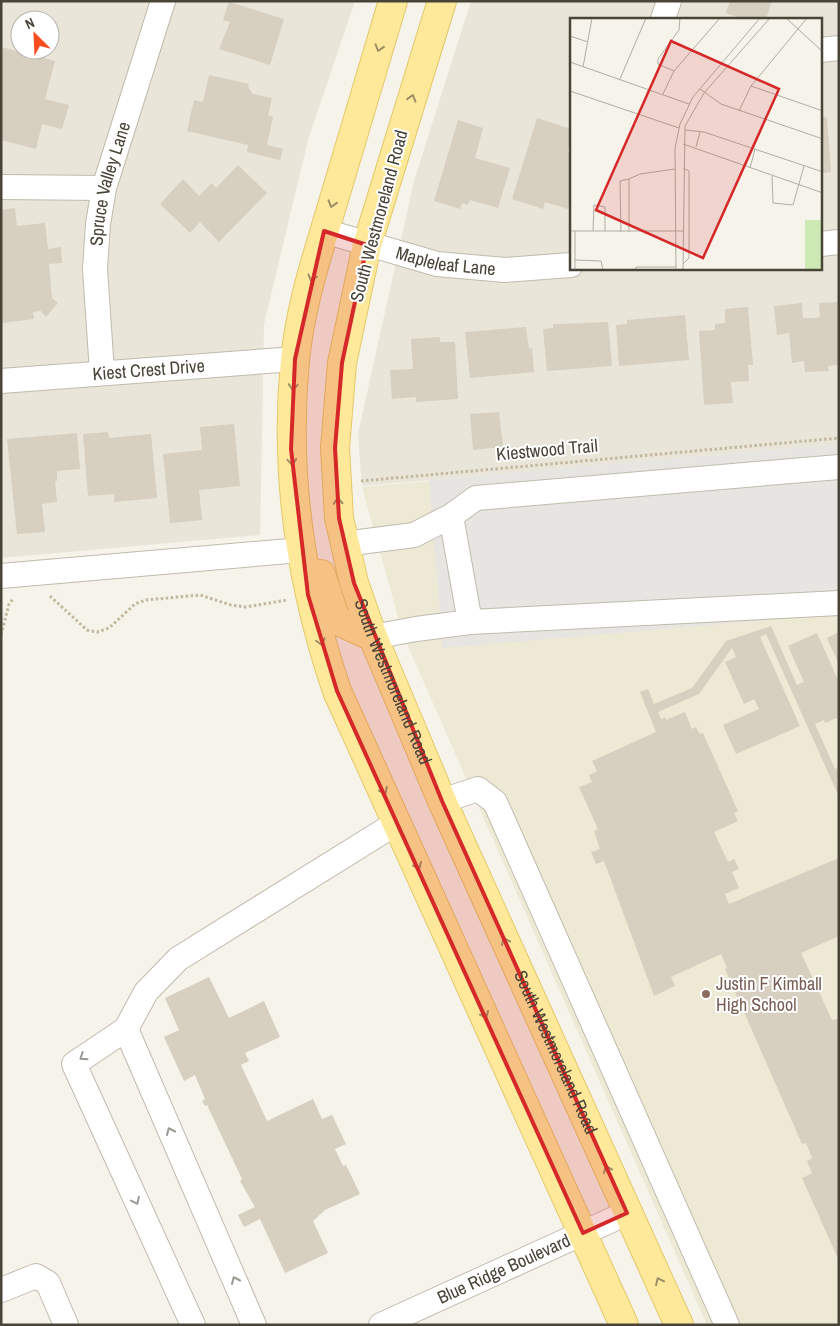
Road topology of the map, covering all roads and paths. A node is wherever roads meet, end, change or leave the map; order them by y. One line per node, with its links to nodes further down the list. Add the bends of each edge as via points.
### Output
1 (163, 1): 9 (street, Spruce Valley Lane)
2 (393, 1): 10 (main road, one-way to 10)
3 (442, 1): 13 (main road, South Westmoreland Road, one-way to 3)
4 (669, 1): 5 (street)
5 (664, 18)
6 (839, 48): 7 (street)
7 (822, 50)
8 (1, 187): 9 (street)
9 (104, 188): 16 (street, Spruce Valley Lane, via 95,269)
10 (324, 231): 13 (street, Mapleleaf Lane); 15 (main road, one-way to 15)
11 (839, 242): 12 (street)
12 (822, 244)
13 (367, 245): 14 (street, Mapleleaf Lane, via 437,264 505,270); 22 (main road, South Westmoreland Road, one-way to 13, via 339,518 335,448 337,402)
14 (570, 265)
15 (295, 360): 16 (street, Kiest Crest Drive); 23 (main road, one-way to 23, via 291,449)
16 (102, 372): 17 (street, Kiest Crest Drive)
17 (1, 381)
18 (839, 438): 20 (path, Kiestwood Trail)
19 (839, 467): 21 (street, via 476,498)
20 (356, 482)
21 (451, 516): 22 (street, via 414,535); 29 (street)
22 (344, 544): 31 (main road, South Westmoreland Road)
23 (301, 550): 24 (street); 31 (main road, via 317,560 336,620); 33 (main road, one-way to 33, via 313,611 337,691)
24 (1, 576)
25 (46, 594): 27 (path, via 87,630 97,632 109,628 136,604 146,600 200,595 246,607)
26 (15, 595): 30 (path, via 9,604)
27 (281, 602)
28 (839, 603): 29 (street)
29 (470, 622): 31 (street)
30 (1, 635)
31 (373, 637): 32 (main road, South Westmoreland Road)
32 (442, 801): 35 (main road, South Westmoreland Road, one-way to 32); 44 (street, via 478,789 495,802)
33 (398, 822): 34 (street, via 178,960 146,992); 36 (main road, one-way to 36)
34 (126, 1029): 39 (street, one-way to 39, via 74,1064); 40 (street, one-way to 34)
35 (627, 1213): 36 (street, Blue Ridge Boulevard); 43 (main road, South Westmoreland Road, one-way to 35)
36 (583, 1233): 41 (street, Blue Ridge Boulevard); 42 (main road)
37 (1, 1290): 38 (street, via 36,1276 48,1283)
38 (66, 1325)
39 (193, 1325)
40 (254, 1325)
41 (381, 1325)
42 (624, 1325)
43 (679, 1325)
44 (727, 1325)

